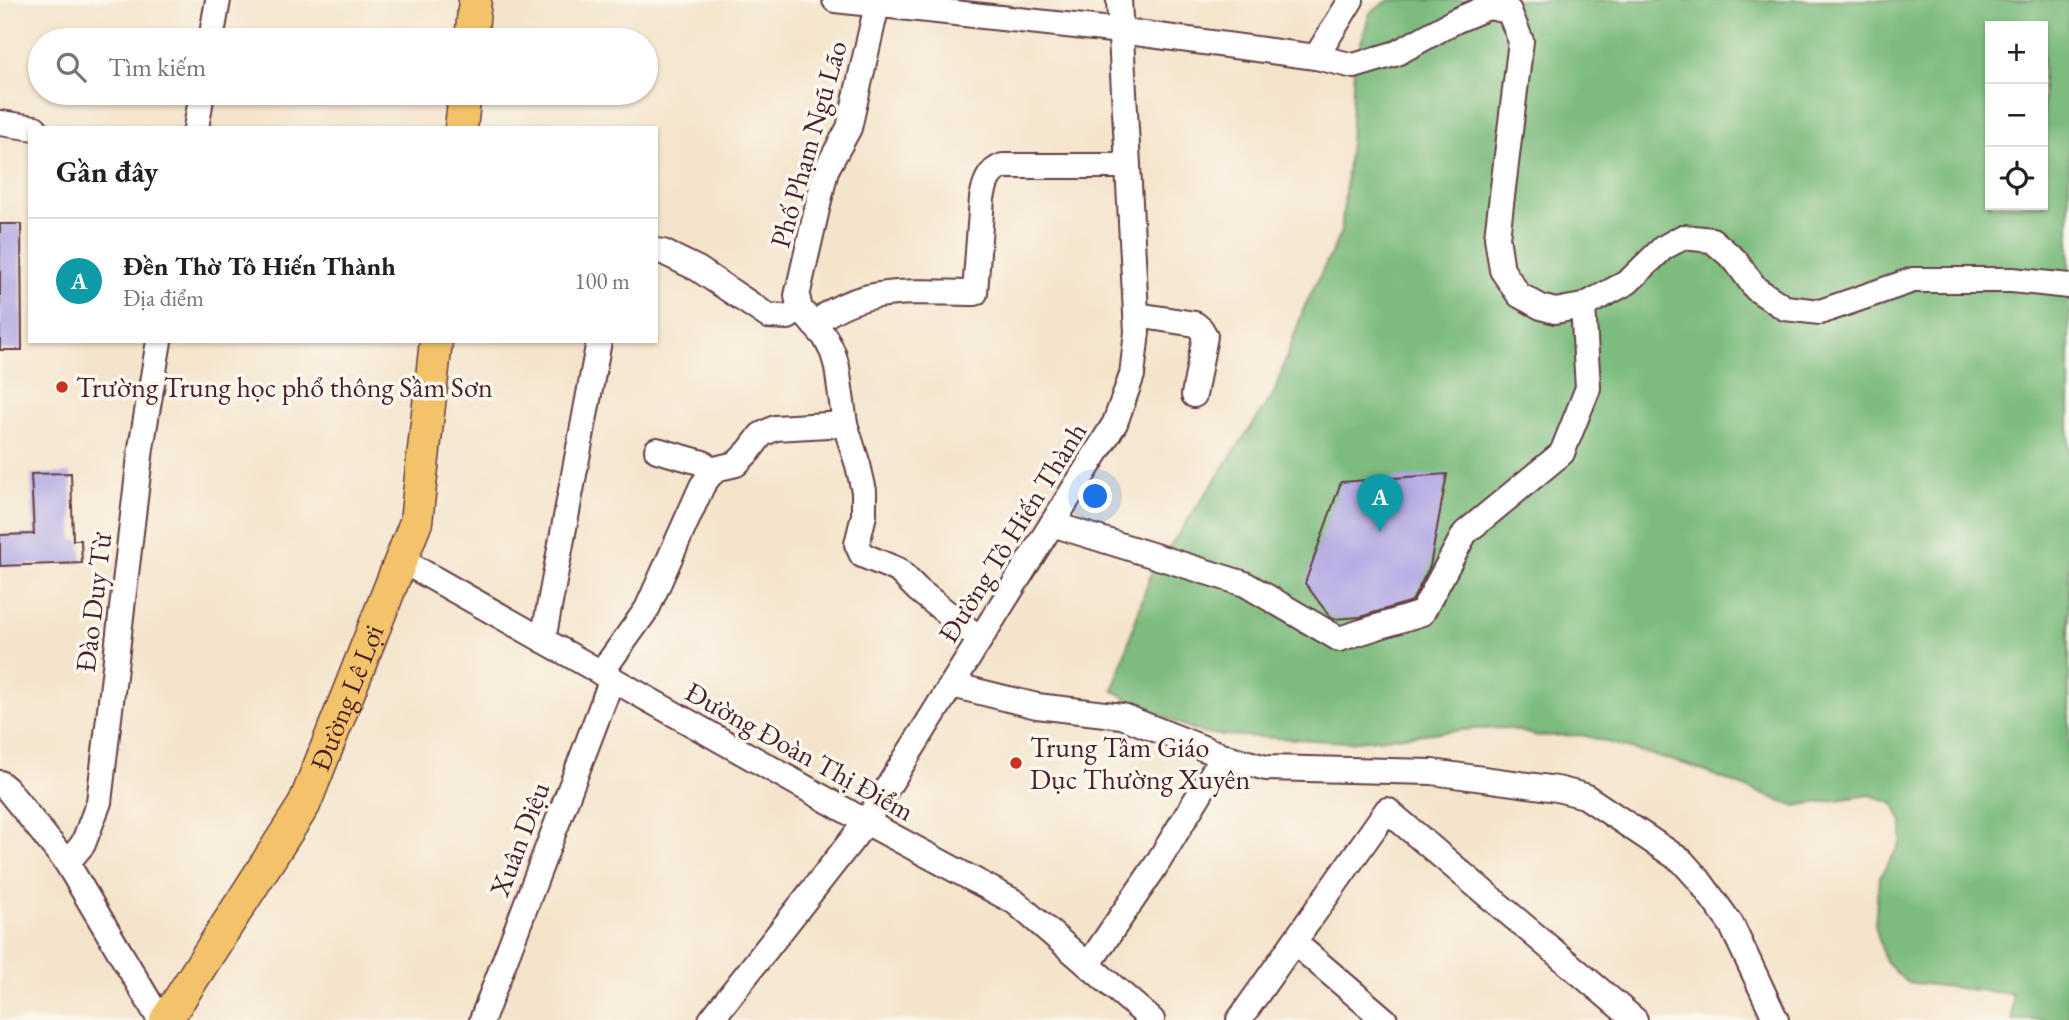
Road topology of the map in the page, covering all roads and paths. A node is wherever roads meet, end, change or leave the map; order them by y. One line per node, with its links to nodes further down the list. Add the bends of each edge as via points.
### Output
1 (218, 0): 7 (street)
2 (475, 0): 8 (main road)
3 (835, 0): 6 (street)
4 (1119, 0): 9 (street, Đường Tô Hiến Thành)
5 (1351, 0): 10 (street)
6 (877, 5): 9 (street); 22 (street, Phố Phạm Ngũ Lão, via 849,128 826,170 797,296)
7 (213, 28)
8 (472, 28)
9 (1121, 31): 10 (street); 17 (street, Đường Tô Hiến Thành)
10 (1316, 57): 20 (street, via 1354,66 1397,53 1488,7 1509,12 1521,41 1497,237 1502,270 1519,295 1541,307 1555,311)
11 (200, 105): 14 (street)
12 (464, 105): 15 (main road)
13 (0, 123): 16 (street)
14 (196, 126)
15 (461, 126)
16 (28, 127)
17 (1128, 166): 21 (street, Đường Tô Hiến Thành); 22 (street, via 998,168 985,184 982,198 975,293 878,294)
18 (658, 251): 22 (street, via 698,269 768,316)
19 (2069, 286): 20 (street, via 2012,280 1913,280 1820,312 1785,309 1756,289 1735,260 1712,240 1683,237 1663,247 1628,282)
20 (1583, 306): 30 (street, via 1588,388 1562,453 1465,533 1422,613 1339,639 1245,584)
21 (1136, 314): 26 (street, via 1195,324 1201,329 1205,336); 30 (street, Đường Tô Hiến Thành, via 1132,375 1115,423)
22 (807, 317): 27 (street, via 833,352)
23 (159, 343): 39 (street, Đào Duy Từ, via 141,448 99,802 83,844)
24 (436, 343): 31 (main road, Đường Lê Lợi, via 416,522)
25 (599, 343): 33 (street)
26 (1194, 395)
27 (845, 424): 29 (street, via 775,428 761,435 736,464); 32 (street, via 864,491 858,550 898,570)
28 (657, 450): 29 (street, via 703,463)
29 (710, 475): 34 (street, Xuân Diệu, via 647,609)
30 (1052, 524): 32 (street, Đường Tô Hiến Thành)
31 (401, 560): 33 (street, Đường Đoàn Thị Điểm); 43 (main road, Đường Lê Lợi, via 304,804)
32 (980, 639): 35 (street, Đường Tô Hiến Thành)
33 (542, 640): 34 (street, Đường Đoàn Thị Điểm)
34 (606, 676): 38 (street, Đường Đoàn Thị Điểm); 44 (street, Xuân Diệu)
35 (952, 685): 36 (street, via 1037,706 1122,716); 38 (street, Đường Tô Hiến Thành)
36 (1223, 756): 41 (street); 50 (street, via 1266,768 1432,772 1585,796 1682,862 1699,880 1731,924)
37 (0, 783): 39 (street)
38 (866, 822): 41 (street, Đường Đoàn Thị Điểm, via 1015,902); 45 (street, Đường Tô Hiến Thành)
39 (68, 863): 42 (street)
40 (1294, 942): 47 (street); 48 (street); 49 (street, via 1387,810)
41 (1088, 965): 46 (street, Đường Đoàn Thị Điểm)
42 (160, 1020)
43 (166, 1020)
44 (482, 1020)
45 (711, 1020)
46 (1152, 1020)
47 (1239, 1020)
48 (1385, 1020)
49 (1635, 1020)
50 (1776, 1020)

